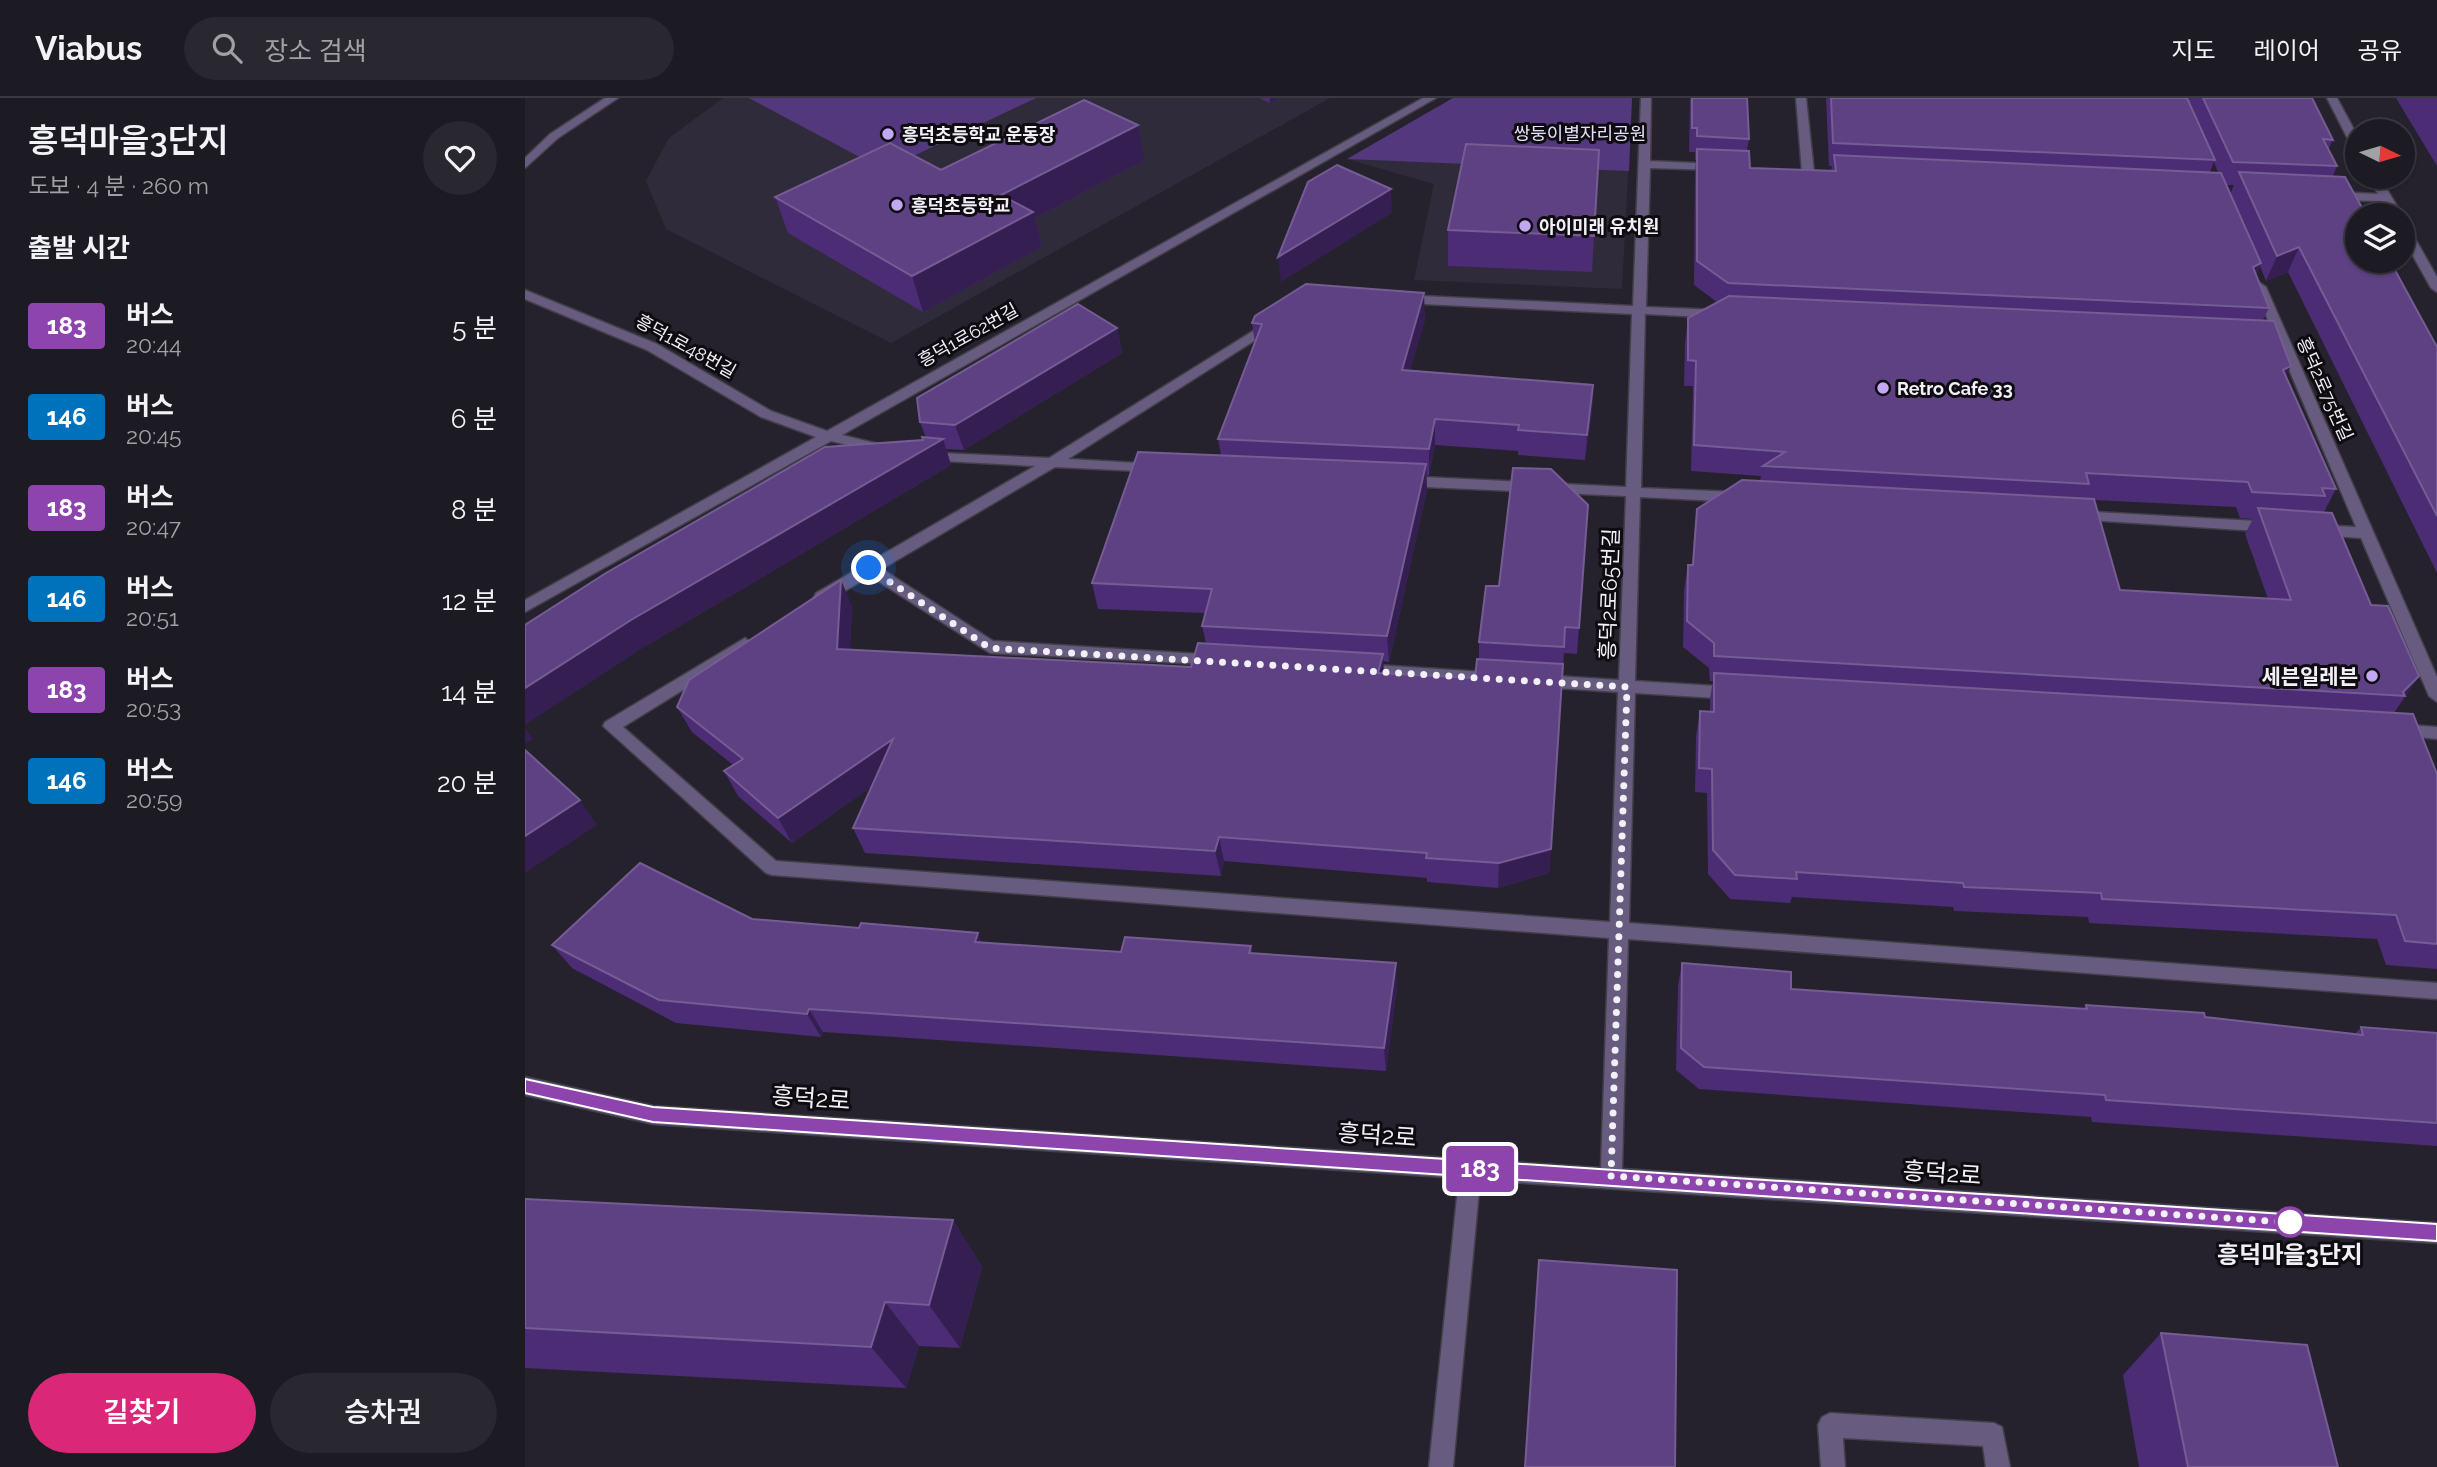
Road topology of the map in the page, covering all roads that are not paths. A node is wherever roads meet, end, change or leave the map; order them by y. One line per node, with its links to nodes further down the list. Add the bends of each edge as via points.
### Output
1 (613, 98): 7 (street, via 554,136)
2 (1431, 98): 25 (street, 흥덕1로62번길)
3 (1646, 98): 8 (street, 흥덕2로65번길)
4 (1801, 98): 11 (street)
5 (2332, 98): 6 (street)
6 (2345, 122)
7 (525, 164)
8 (1644, 164): 9 (street); 23 (street, 흥덕2로65번길)
9 (1726, 168)
10 (1794, 171): 11 (street)
11 (1808, 172): 12 (street)
12 (1822, 172)
13 (2381, 189): 15 (street)
14 (2321, 195): 15 (street)
15 (2386, 198): 16 (street)
16 (2389, 203)
17 (2415, 249): 19 (street)
18 (2255, 278): 32 (street, 흥덕2로75번길, via 2275,340)
19 (2437, 288)
20 (525, 294): 25 (street, 흥덕1로48번길, via 642,341 765,414)
21 (1383, 299): 23 (street)
22 (1293, 310): 26 (street)
23 (1639, 310): 24 (street); 29 (street, 흥덕2로65번길)
24 (1737, 314)
25 (826, 436): 26 (street, 흥덕1로48번길, via 907,454); 35 (street, 흥덕1로62번길)
26 (1050, 464): 27 (street, 흥덕1로48번길); 33 (street)
27 (1175, 470)
28 (1383, 480): 29 (street)
29 (1633, 492): 30 (street); 39 (street, 흥덕2로65번길)
30 (1758, 499)
31 (2062, 516): 32 (street)
32 (2366, 533): 41 (street, 흥덕2로75번길)
33 (869, 568): 34 (street); 37 (street, via 990,648)
34 (810, 604)
35 (525, 607)
36 (763, 633): 44 (street, via 611,726 772,867)
37 (1240, 663)
38 (1350, 670): 39 (street)
39 (1627, 687): 40 (street); 44 (street, 흥덕2로65번길)
40 (1752, 694)
41 (2437, 696)
42 (2381, 730): 43 (street)
43 (2437, 733)
44 (1619, 929): 45 (street); 48 (street, 흥덕2로65번길)
45 (2437, 991)
46 (525, 1086): 47 (street, 흥덕2로, via 653,1115)
47 (1471, 1168): 48 (street, 흥덕2로); 50 (street)
48 (1611, 1176): 49 (street, 흥덕2로)
49 (2437, 1233)
50 (1441, 1467)
51 (1833, 1467): 52 (street, via 1830,1425 1994,1435)
52 (1999, 1467)

